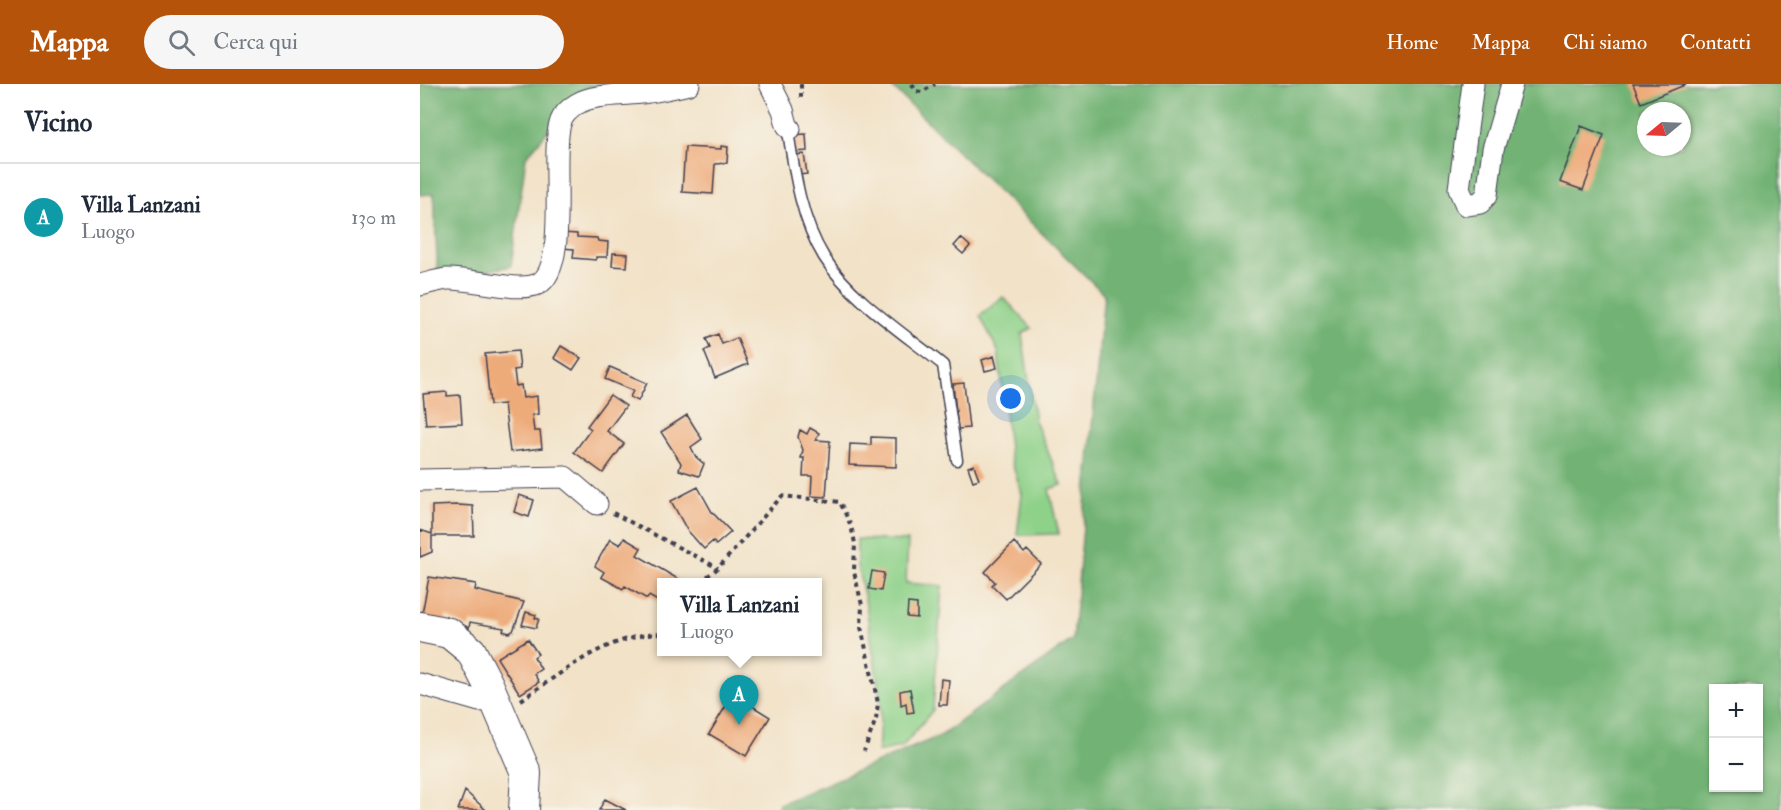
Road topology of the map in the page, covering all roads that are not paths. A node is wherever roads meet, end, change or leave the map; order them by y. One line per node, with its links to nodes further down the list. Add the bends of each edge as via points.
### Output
1 (689, 84): 6 (street, via 586,99 563,116 557,150 556,239 550,269 540,283 525,287 447,279)
2 (770, 84): 5 (street)
3 (1473, 84): 4 (street, via 1459,189 1466,206 1480,203 1487,195 1493,149)
4 (1512, 84)
5 (788, 127): 7 (lane, via 795,180 823,256 860,297 943,365)
6 (420, 285)
7 (957, 460)
8 (420, 480): 9 (street, via 565,477)
9 (597, 504)
10 (420, 627): 12 (street, via 449,633 471,651)
11 (420, 684): 12 (street)
12 (497, 706): 13 (street, via 526,773)
13 (524, 810)

